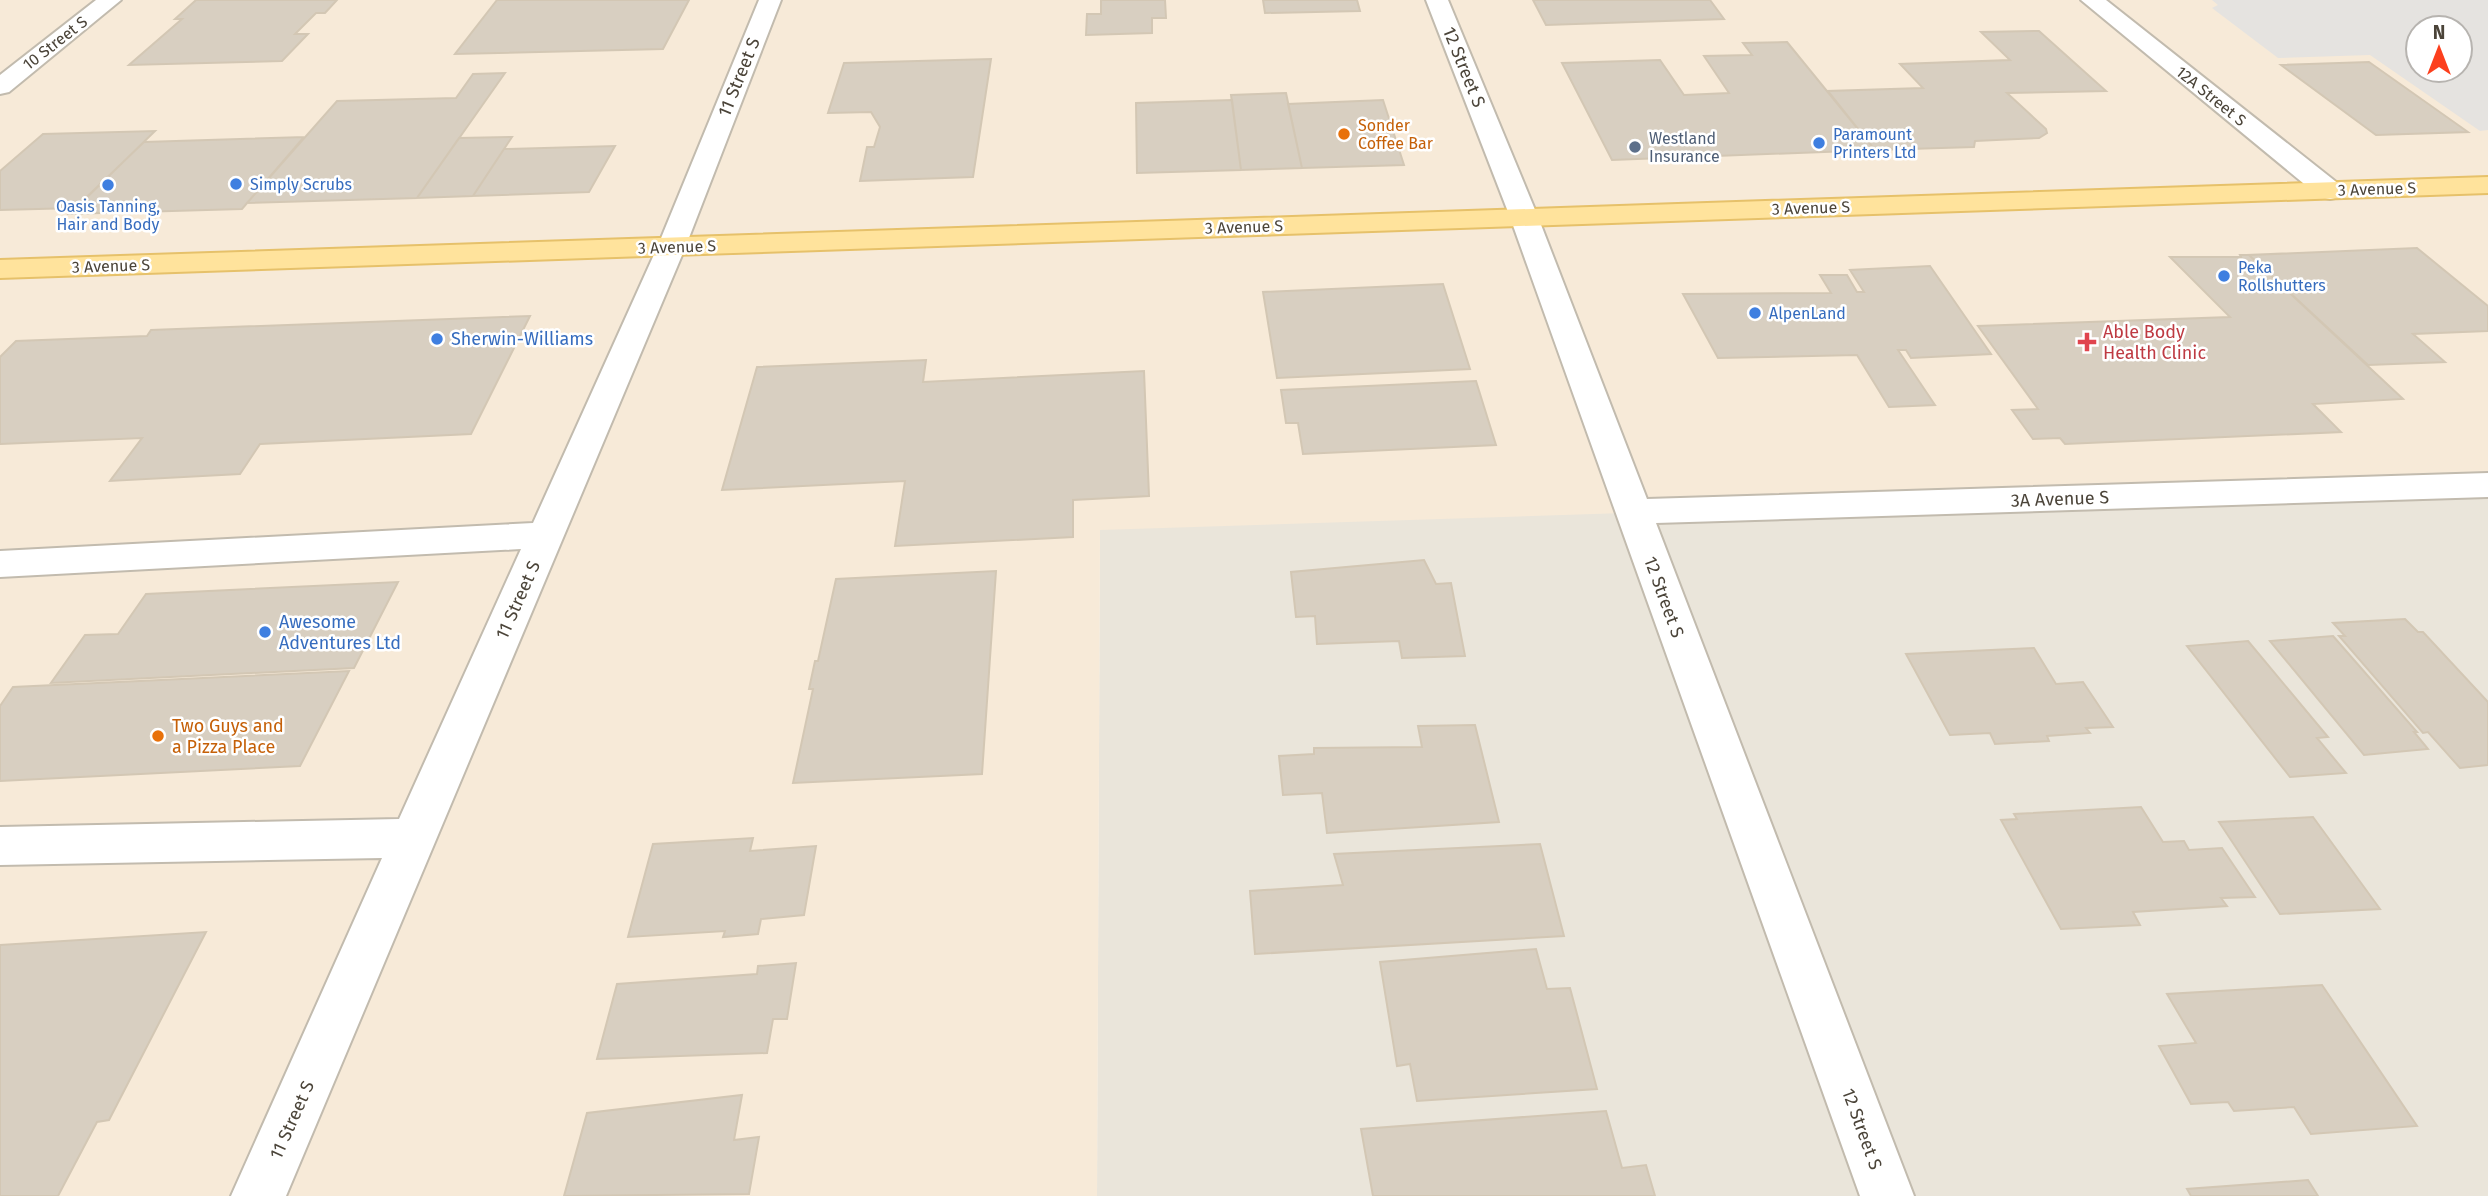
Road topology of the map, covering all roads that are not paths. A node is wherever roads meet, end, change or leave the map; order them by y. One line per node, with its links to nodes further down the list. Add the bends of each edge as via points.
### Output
1 (110, 0): 5 (street, 10 Street S)
2 (770, 0): 9 (street, 11 Street S)
3 (1437, 0): 8 (street, 12 Street S)
4 (2092, 0): 7 (street, 12A Street S)
5 (5, 79)
6 (2488, 185): 7 (main road, 3 Avenue S)
7 (2330, 191): 8 (main road, 3 Avenue S)
8 (1524, 217): 9 (main road, 3 Avenue S); 12 (street, 12 Street S)
9 (671, 248): 10 (main road, 3 Avenue S); 13 (street, 11 Street S)
10 (0, 269)
11 (2488, 485): 12 (street, 3A Avenue S)
12 (1633, 512): 18 (street, 12 Street S)
13 (547, 535): 14 (street); 15 (street, 11 Street S)
14 (0, 564)
15 (415, 838): 16 (street); 17 (street, 11 Street S)
16 (0, 846)
17 (258, 1196)
18 (1887, 1196)

